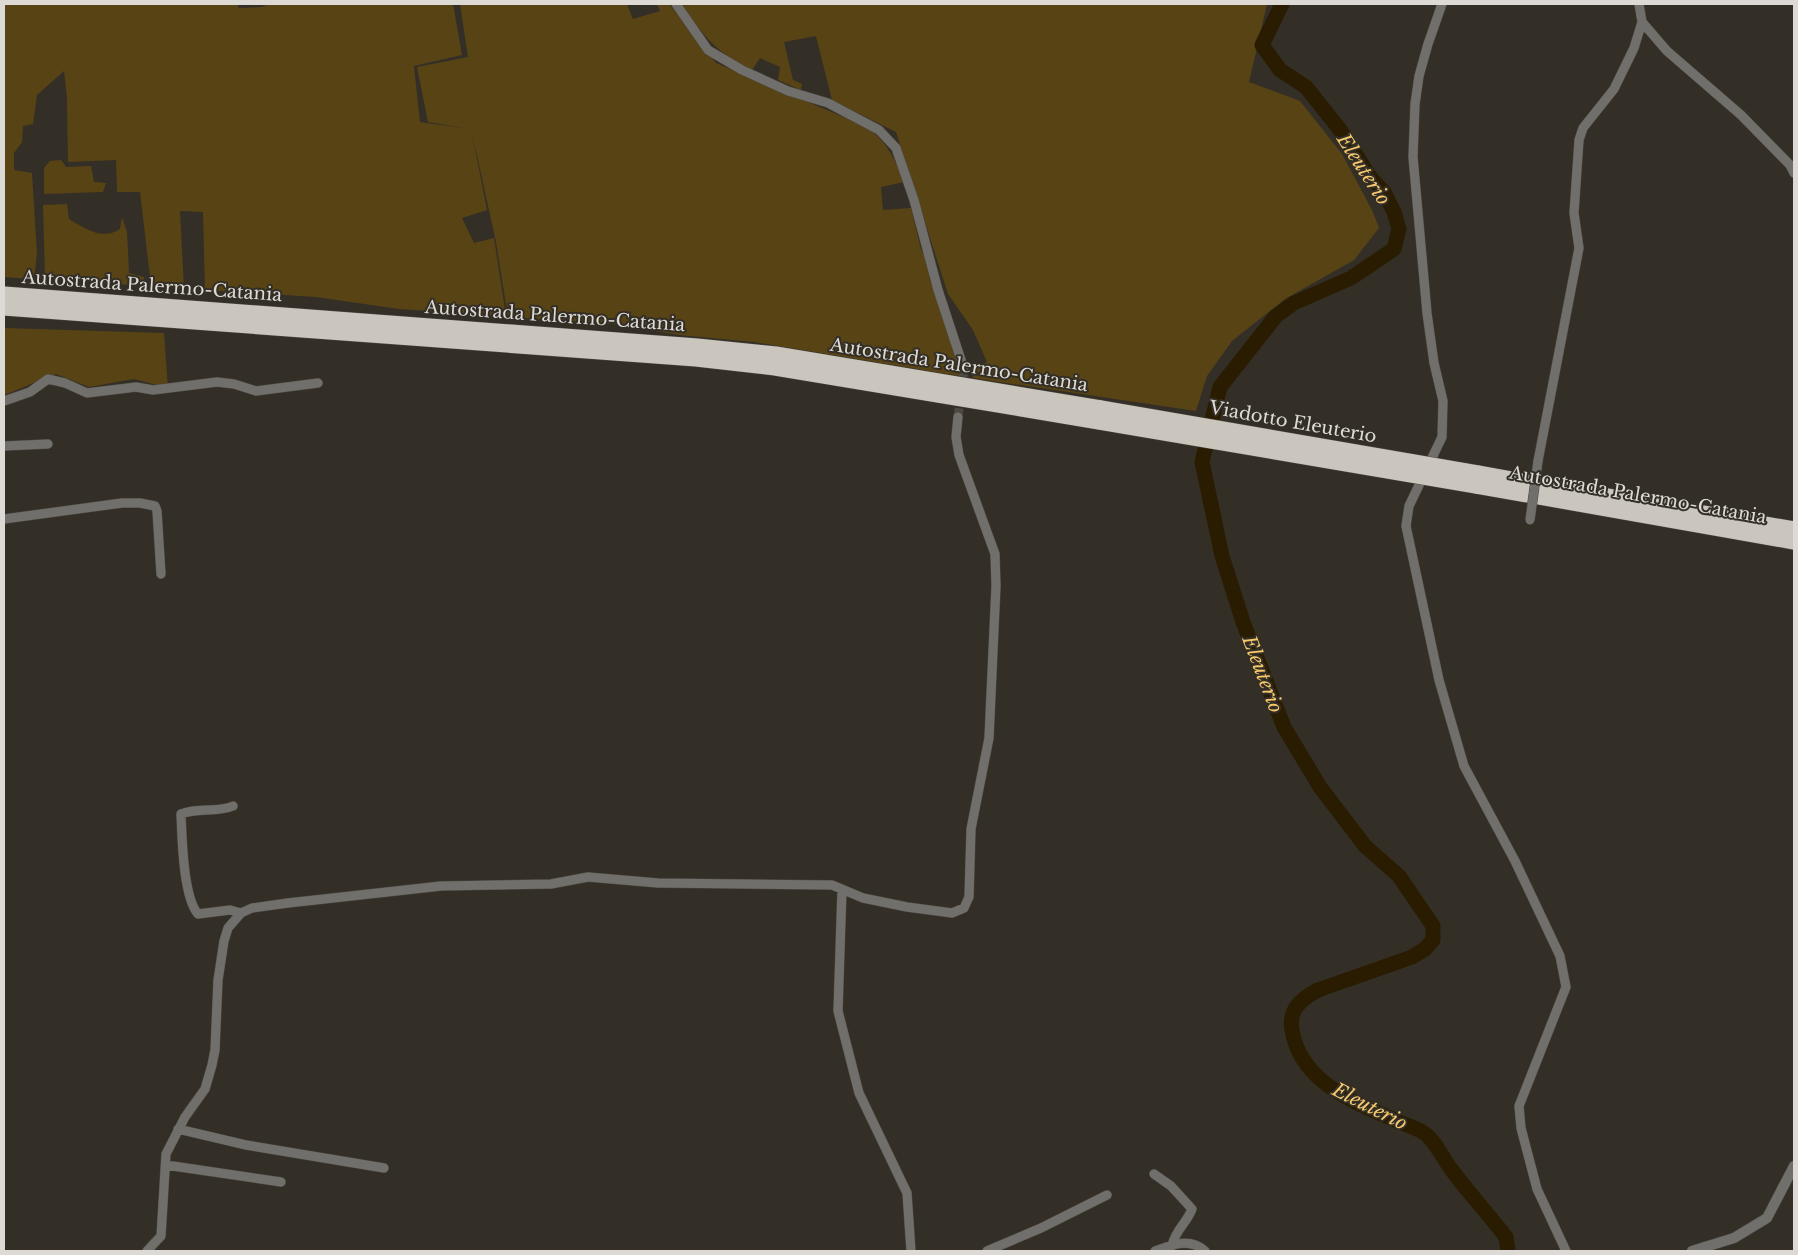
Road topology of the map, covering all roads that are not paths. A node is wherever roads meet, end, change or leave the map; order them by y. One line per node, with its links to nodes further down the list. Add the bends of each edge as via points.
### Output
1 (676, 4): 8 (street, via 708,50 742,70 828,103 874,126 896,148)
2 (1442, 4): 37 (street, via 1420,76 1415,104 1413,157 1427,313 1443,401 1442,437 1408,506 1406,526 1439,680 1464,766 1560,956 1566,987 1519,1106 1521,1128 1538,1189)
3 (1639, 4): 4 (street)
4 (1642, 22): 5 (street, via 1666,51 1741,115); 17 (street, bridge, via 1634,48 1614,89 1584,128 1579,140 1574,214 1579,248 1538,461)
5 (1794, 173)
6 (4, 294): 11 (highway, Autostrada Palermo-Catania, via 776,354)
7 (4, 308): 11 (highway, Autostrada Palermo-Catania, via 726,362)
8 (964, 369)
9 (318, 383): 10 (street, via 256,392 218,382 154,390 136,387 87,393 48,379 30,392)
10 (4, 401)
11 (1100, 415): 15 (highway, Viadotto Eleuterio, bridge)
12 (958, 417): 22 (street, via 956,437 959,455 995,554 996,573 989,738 971,829 969,897 964,908 952,913 863,898)
13 (48, 444): 14 (street)
14 (4, 446)
15 (1477, 480): 18 (highway, Autostrada Palermo-Catania); 19 (highway, Autostrada Palermo-Catania)
16 (4, 519): 20 (street, via 122,503 155,506)
17 (1530, 520)
18 (1794, 529)
19 (1794, 542)
20 (161, 579)
21 (233, 806): 23 (street, via 181,814 182,849 193,909 198,914 230,910)
22 (842, 889): 23 (street, via 832,885 658,883 588,877 551,884 441,886 252,908); 33 (street, via 838,1011 859,1093 907,1193)
23 (241, 913): 24 (street, via 228,928 224,941 217,988 215,1050 210,1073 205,1089)
24 (178, 1129): 25 (street, via 166,1154); 27 (street, via 246,1145)
25 (166, 1166): 29 (street); 32 (street, via 161,1236)
26 (1794, 1166): 38 (street, via 1767,1218 1734,1238)
27 (384, 1168)
28 (1154, 1174): 31 (street, via 1171,1186 1192,1209 1174,1236)
29 (281, 1182)
30 (1107, 1195): 34 (street)
31 (1172, 1246): 35 (street); 36 (street, via 1198,1244)
32 (148, 1251)
33 (911, 1251)
34 (987, 1251)
35 (1155, 1251)
36 (1205, 1251)
37 (1566, 1251)
38 (1692, 1251)

